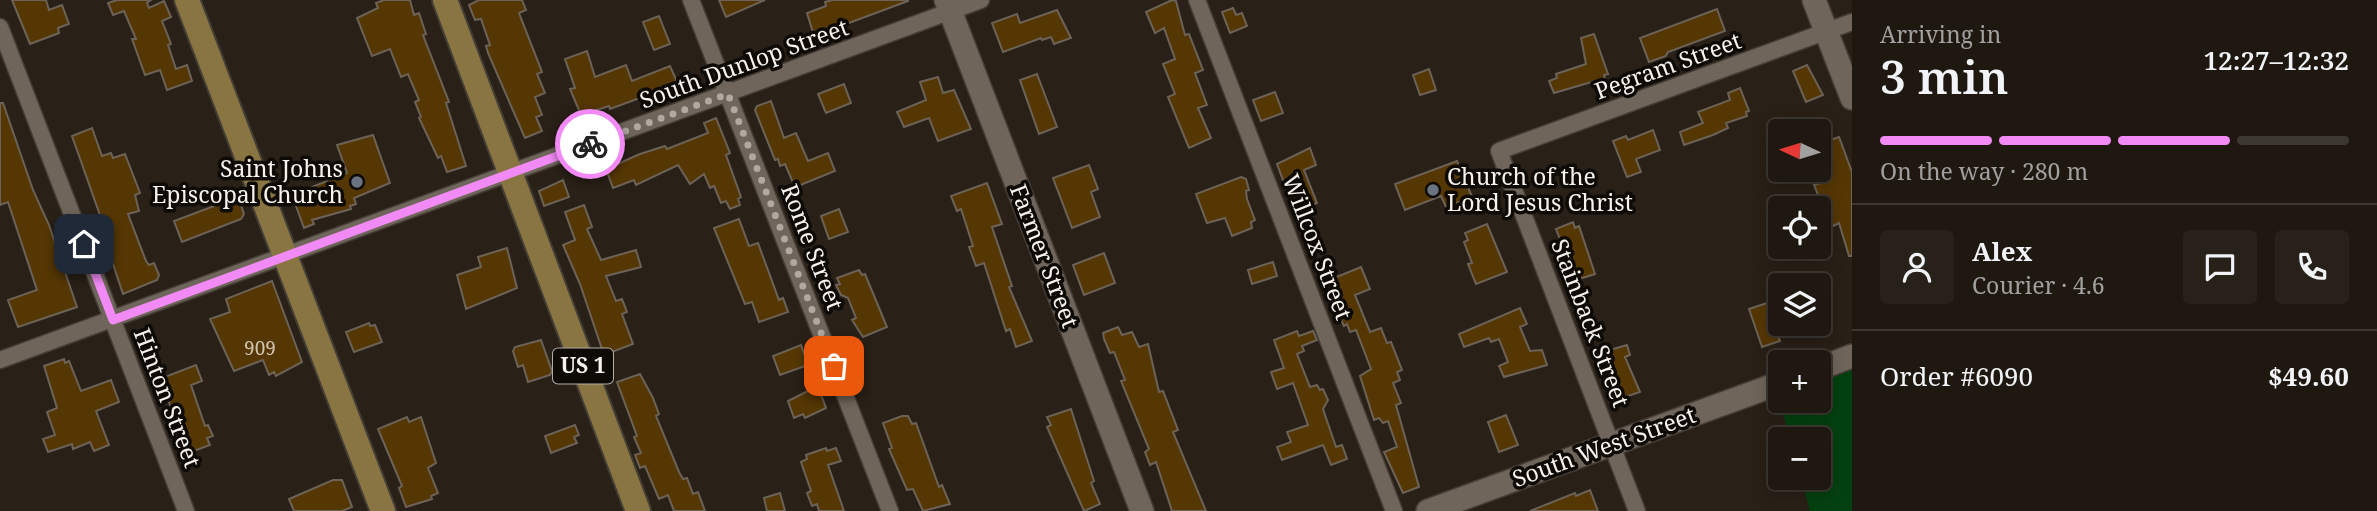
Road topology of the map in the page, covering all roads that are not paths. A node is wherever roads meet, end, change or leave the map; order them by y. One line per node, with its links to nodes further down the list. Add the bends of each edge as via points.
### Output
1 (187, 0): 15 (main road)
2 (445, 0): 14 (main road, US 1)
3 (691, 0): 11 (street, Rome Street)
4 (981, 0): 7 (street, South Dunlop Street)
5 (1198, 0): 27 (street, Willcox Street)
6 (1814, 0): 10 (street)
7 (948, 6): 11 (street, South Dunlop Street); 26 (street, Farmer Street)
8 (1852, 22): 10 (street, Pegram Street)
9 (0, 27): 16 (street, Hinton Street)
10 (1826, 31): 12 (street); 13 (street, Pegram Street)
11 (728, 94): 14 (street, South Dunlop Street); 25 (street, Rome Street)
12 (1852, 98)
13 (1499, 151): 21 (street, Stainback Street)
14 (509, 173): 15 (street, South Dunlop Street); 24 (main road, US 1)
15 (286, 256): 16 (street, South Dunlop Street); 23 (main road)
16 (113, 320): 18 (street, South Dunlop Street); 22 (street, Hinton Street)
17 (1852, 356): 19 (street)
18 (0, 360)
19 (1831, 364)
20 (1768, 387): 21 (street, South West Street)
21 (1613, 443): 28 (street, South West Street); 29 (street, Stainback Street)
22 (186, 511)
23 (383, 511)
24 (638, 511)
25 (890, 511)
26 (1142, 511)
27 (1394, 511)
28 (1428, 511)
29 (1637, 511)

